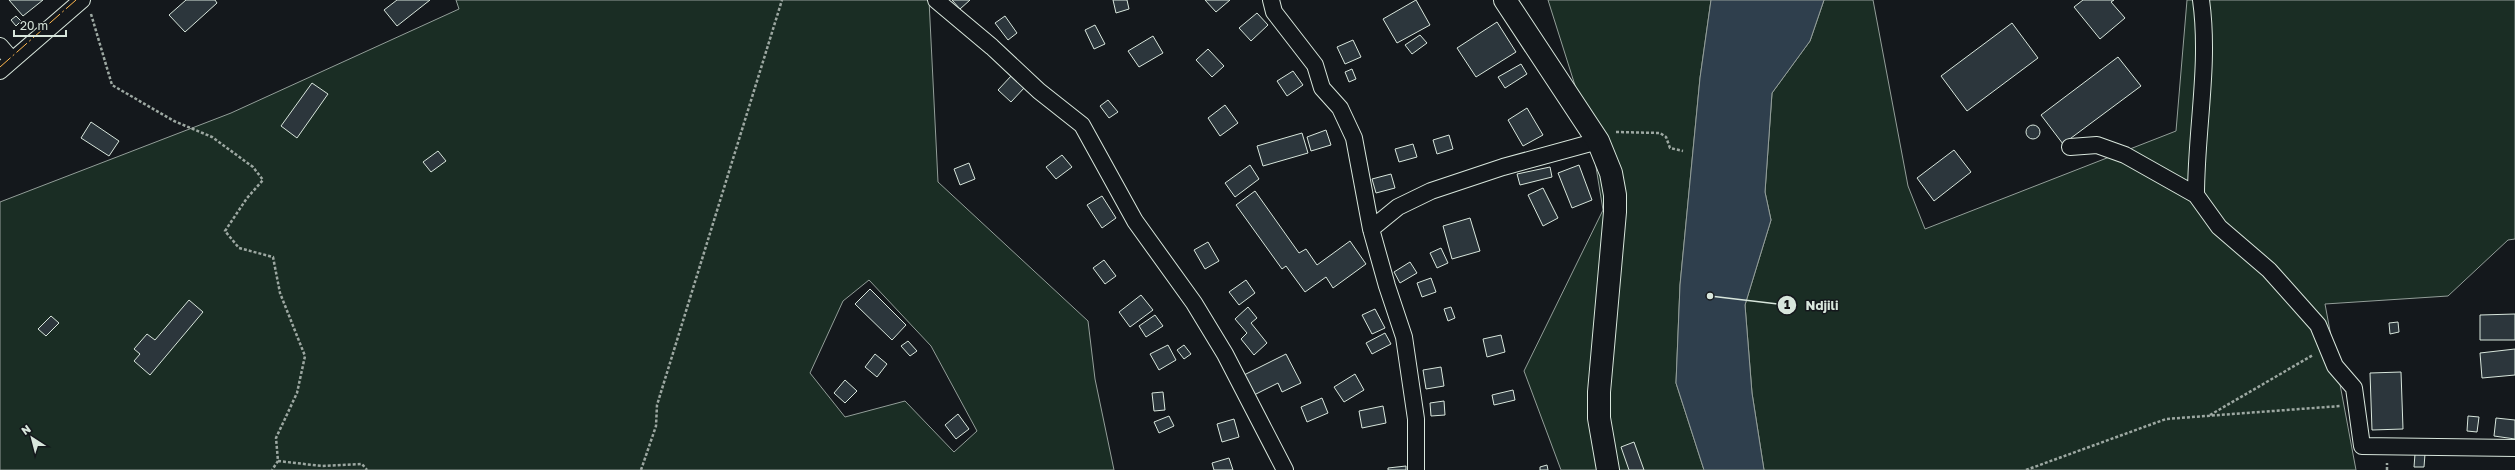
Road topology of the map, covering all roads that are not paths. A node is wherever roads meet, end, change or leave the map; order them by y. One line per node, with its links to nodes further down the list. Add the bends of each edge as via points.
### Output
1 (936, 0): 14 (street, via 1039,91 1082,125 1135,221 1194,303 1221,348)
2 (1271, 0): 12 (street, via 1274,12 1316,65 1322,88 1340,108 1354,138)
3 (1505, 0): 9 (street)
4 (2201, 0): 11 (street, via 2205,28)
5 (86, 3): 7 (street)
6 (0, 46): 7 (street)
7 (12, 60): 8 (street)
8 (0, 71)
9 (1596, 137): 12 (street, via 1431,191 1398,207); 16 (street, via 1611,173 1615,195 1599,392 1599,418)
10 (2070, 147): 11 (street, via 2097,145 2125,155)
11 (2196, 195): 13 (street, via 2219,227 2269,270 2318,325 2335,366 2354,388 2362,446)
12 (1371, 229): 15 (street, via 1404,336 1416,419)
13 (2515, 448)
14 (1285, 470)
15 (1416, 470)
16 (1608, 470)

